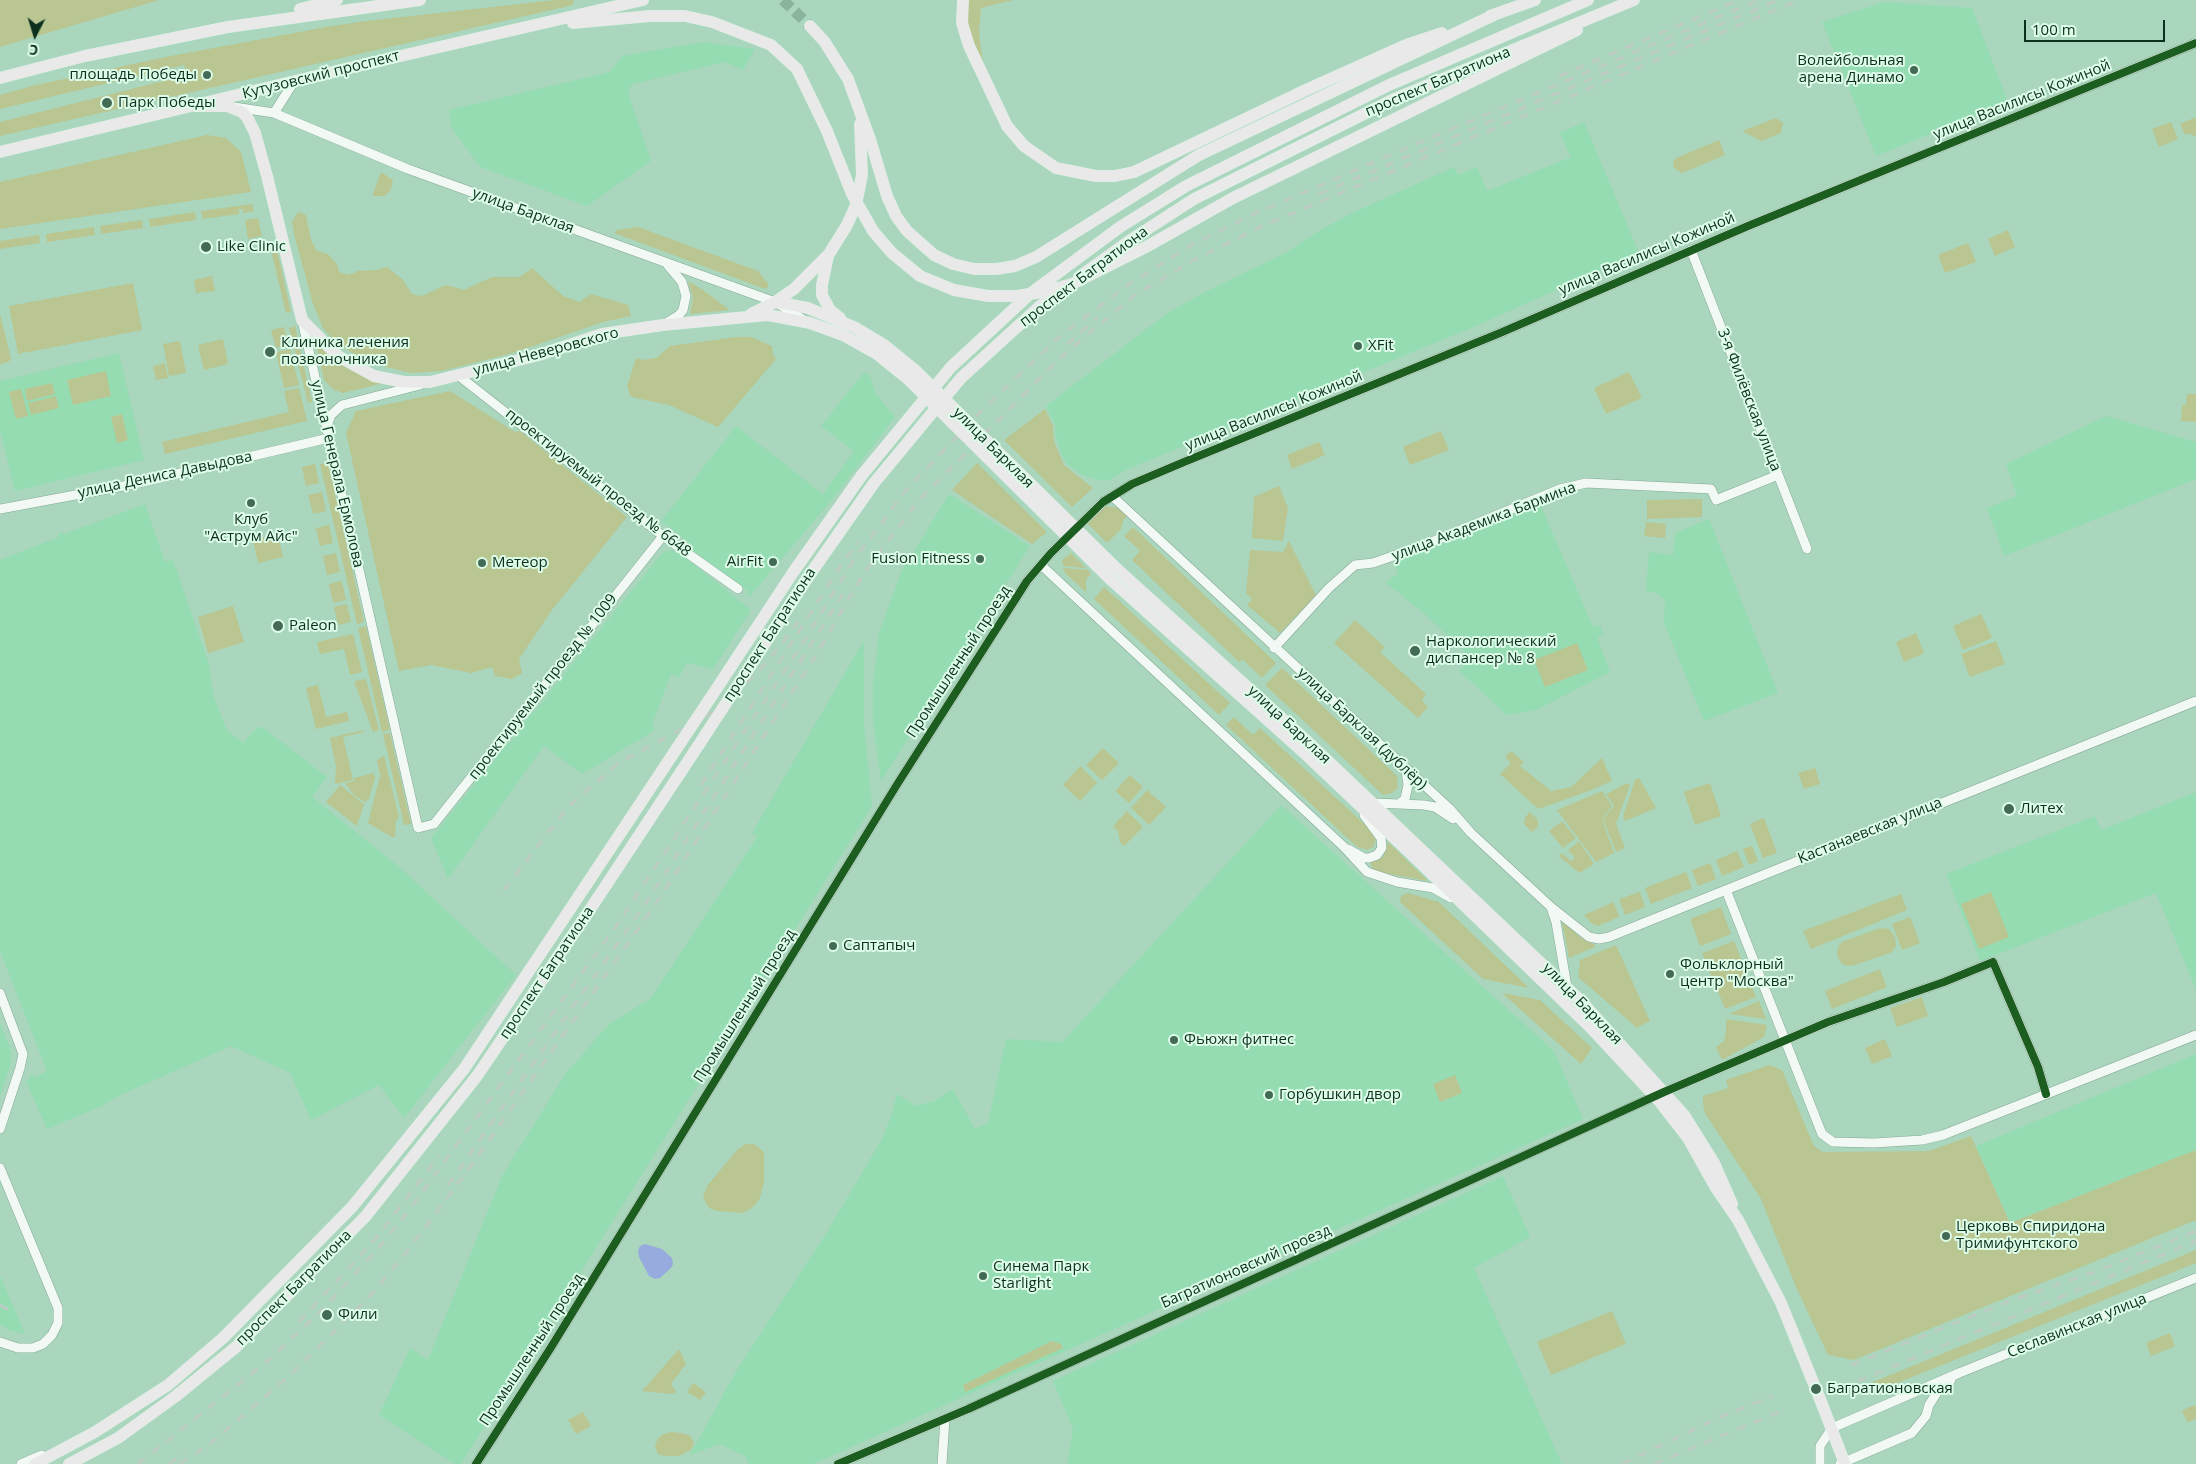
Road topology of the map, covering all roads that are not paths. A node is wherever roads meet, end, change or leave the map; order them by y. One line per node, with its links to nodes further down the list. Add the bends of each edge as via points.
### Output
1 (337, 0): 11 (main road)
2 (420, 0): 11 (main road)
3 (643, 0): 12 (main road, Кутузовский проспект)
4 (963, 0): 9 (main road, via 962,23 969,46 1008,126 1024,146 1056,168 1096,176 1134,172 1406,45)
5 (1535, 0): 9 (main road)
6 (1588, 0): 68 (main road, проспект Багратиона, bridge, via 1389,85 1186,186 1120,227 1031,293 951,367 862,475 794,571 464,1069 352,1207 223,1338 168,1385)
7 (1634, 0): 69 (main road, проспект Багратиона, bridge, via 1394,99 1194,199 1129,241 1040,306 961,378 874,483 806,580 596,902 477,1076 365,1217 236,1347)
8 (1638, 0): 12 (main road, bridge, via 1233,198 1072,284 1016,296 988,296 954,290 920,276 892,253 873,231 852,194 804,81 797,69 771,45 712,22 685,16 584,21)
9 (1496, 14): 16 (main road, via 1199,154 1036,257 1015,266 996,269 974,269 953,264 934,255 907,231 887,196)
10 (810, 26): 16 (main road, via 835,57)
11 (228, 27): 14 (main road, via 85,56)
12 (509, 31): 15 (main road, Кутузовский проспект)
13 (2196, 43): 21 (street, улица Василисы Кожиной)
14 (0, 78)
15 (295, 80): 17 (main road, Кутузовский проспект); 19 (street)
16 (857, 104): 22 (main road, via 862,175 848,225)
17 (196, 106): 18 (main road); 20 (main road, Кутузовский проспект)
18 (227, 106): 19 (street, улица Барклая); 26 (main road, улица Генерала Ермолова, via 242,112 255,133)
19 (274, 113): 23 (street, улица Барклая, via 408,168)
20 (0, 152)
21 (1691, 250): 35 (street, 3-я Филёвская улица); 36 (street, улица Василисы Кожиной, via 1500,333 1132,484)
22 (829, 254): 24 (main road, via 794,289); 29 (main road, via 822,285 825,302 830,310)
23 (667, 264): 24 (street, улица Барклая); 28 (street, via 682,282 686,296 683,310)
24 (774, 302): 25 (main road); 27 (street, улица Барклая); 29 (main road, улица Барклая, via 808,308)
25 (748, 316): 27 (main road, улица Неверовского, via 777,316); 28 (main road, улица Неверовского)
26 (302, 320): 32 (main road, via 338,356 361,370 392,380); 33 (street, улица Генерала Ермолова)
27 (810, 323): 30 (main road, улица Барклая, via 860,344)
28 (663, 325): 31 (main road, улица Неверовского, via 602,334 540,355)
29 (854, 327): 30 (main road, улица Барклая, via 884,345)
30 (912, 375): 41 (main road, улица Барклая, bridge)
31 (459, 376): 32 (main road, улица Неверовского); 38 (street, проектируемый проезд № 6648)
32 (430, 382): 33 (street, улица Неверовского, via 342,405 331,415)
33 (327, 426): 34 (street, улица Генерала Ермолова)
34 (329, 438): 37 (street, улица Дениса Давыдова, via 134,484); 49 (street, улица Генерала Ермолова)
35 (1778, 475): 39 (street, 3-я Филёвская улица); 43 (street, улица Академика Бармина, via 1716,500 1711,489 1586,483 1560,489 1422,546 1373,563 1355,564)
36 (1112, 496): 40 (street, улица Василисы Кожиной, via 1094,509); 43 (street, улица Барклая (дублёр))
37 (0, 509)
38 (663, 536): 42 (street, проектируемый проезд № 6648); 49 (street, проектируемый проезд № 1009, via 434,824)
39 (1807, 549)
40 (1041, 565): 51 (street); 75 (street, Промышленный проезд, via 1027,581 938,720)
41 (1113, 574): 46 (main road, улица Барклая); 47 (main road, улица Барклая)
42 (738, 589)
43 (1274, 648): 45 (street, улица Барклая (дублёр))
44 (2196, 701): 52 (street, Кастанаевская улица)
45 (1406, 770): 48 (street, via 1408,792); 50 (street, улица Барклая (дублёр), via 1450,809)
46 (1356, 802): 51 (street, via 1383,846 1377,855 1369,858); 54 (main road, улица Барклая)
47 (1373, 803): 48 (street); 55 (main road, улица Барклая)
48 (1399, 804): 50 (street, via 1435,807)
49 (418, 828)
50 (1471, 833): 53 (street, улица Барклая (дублёр))
51 (1344, 847): 54 (street, via 1367,872 1397,882 1433,888)
52 (1726, 890): 53 (street, Кастанаевская улица, via 1599,939 1589,937); 58 (street)
53 (1550, 906): 55 (street, улица Барклая (дублёр), via 1558,930)
54 (1467, 910): 59 (main road, улица Барклая)
55 (1567, 988): 59 (main road, улица Барклая)
56 (0, 993): 61 (street, via 23,1054)
57 (2196, 1035): 60 (street)
58 (1786, 1040): 59 (street, Багратионовский проезд); 60 (street, via 1789,1056 1822,1134 1833,1142 1926,1139); 60 (street, Багратионовский проезд, via 1993,962 2038,1067)
59 (1660, 1094): 66 (street, Багратионовский проезд); 67 (main road, улица Барклая, bridge, via 1684,1115 1725,1184 1738,1220 1766,1270)
60 (2046, 1094)
61 (0, 1129)
62 (0, 1168): 64 (street, via 58,1308 58,1323 43,1344 18,1348)
63 (2196, 1278): 65 (street, Сеславинская улица)
64 (0, 1342)
65 (1959, 1373): 67 (street, Сеславинская улица); 70 (street, Сеславинская улица, via 1938,1392 1926,1416 1912,1433)
66 (945, 1419): 76 (street, Багратионовский проезд); 77 (street)
67 (1832, 1428): 70 (main road, улица Барклая); 78 (street, via 1820,1446)
68 (95, 1432): 71 (street); 72 (main road, проспект Багратиона)
69 (118, 1438): 73 (main road, проспект Багратиона); 74 (street)
70 (1843, 1463)
71 (21, 1464)
72 (36, 1464)
73 (69, 1464)
74 (79, 1464)
75 (476, 1464)
76 (838, 1464)
77 (942, 1464)
78 (1820, 1464)

